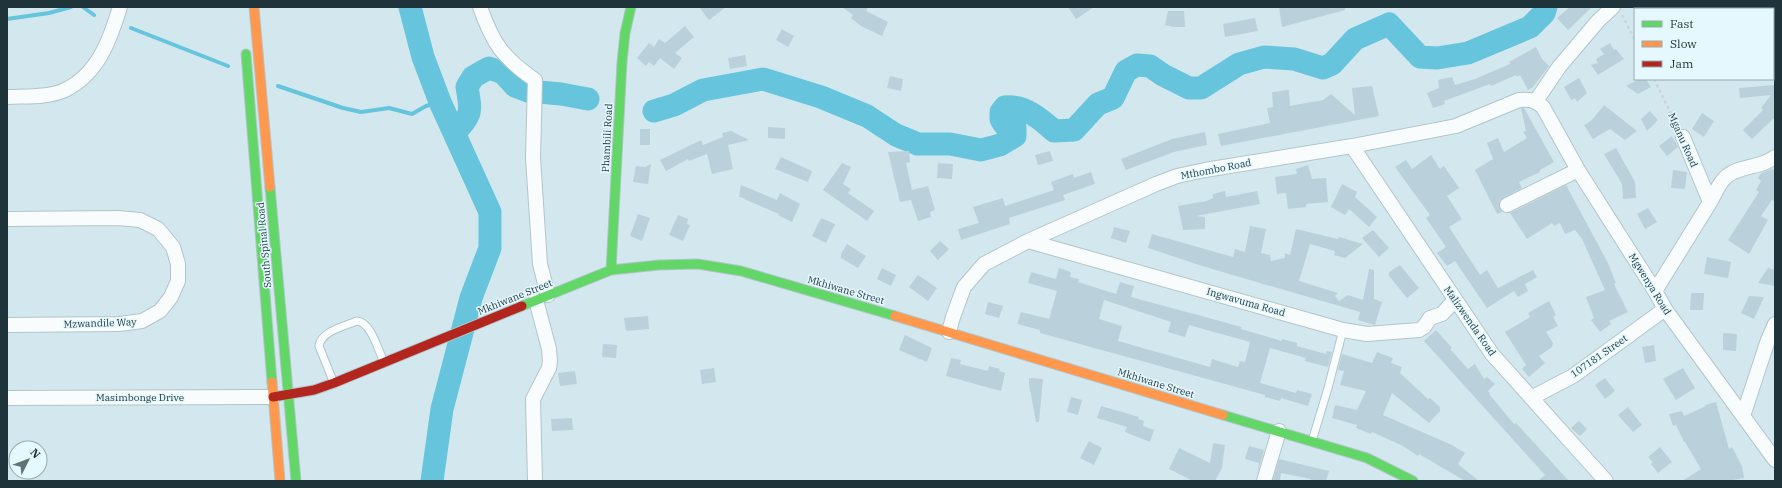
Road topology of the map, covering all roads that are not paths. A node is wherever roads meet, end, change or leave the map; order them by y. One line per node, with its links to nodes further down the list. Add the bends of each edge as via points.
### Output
1 (120, 7): 7 (street, via 106,48 96,65 82,79 64,90 43,95)
2 (254, 7): 28 (street, South Spinal Road)
3 (480, 7): 19 (street, via 496,45 507,59 535,80 533,165)
4 (630, 7): 17 (street, Phambili Road, via 622,62)
5 (1617, 10): 8 (street, via 1598,21)
6 (245, 45): 29 (street, South Spinal Road)
7 (7, 97)
8 (1536, 100): 10 (street, Mthombo Road, via 1519,100 1456,126); 12 (street, Mgwenya Road, via 1543,107)
9 (1683, 138): 13 (street, Mganu Road)
10 (1352, 146): 16 (street, Mthombo Road, via 1177,176); 20 (street, Malizwenda Road)
11 (1775, 157): 13 (street, via 1767,162 1732,172 1719,185)
12 (1578, 170): 14 (street); 18 (street, Mgwenya Road)
13 (1710, 202): 18 (street)
14 (1507, 205)
15 (7, 219): 23 (street, Mzwandile Way, via 140,220 158,229 173,247 178,264 178,280 172,297 160,311 142,321 119,324)
16 (1028, 240): 24 (street, Ingwavuma Road); 25 (street, Mthombo Road, via 984,264 964,287)
17 (610, 270): 19 (street, Mkhiwane Street); 25 (street, Mkhiwane Street, via 698,264 741,271)
18 (1656, 291): 21 (street, Mgwenya Road)
19 (542, 298): 26 (street, Mkhiwane Street); 38 (street, via 550,361 533,399)
20 (1455, 300): 24 (street, Ingwavuma Road, via 1442,314 1432,316 1424,327 1414,332 1367,334); 31 (street, Malizwenda Road, via 1492,354)
21 (1665, 310): 31 (street, 107181 Street, via 1573,376); 32 (street, Mgwenya Road)
22 (1775, 324): 32 (street)
23 (7, 325)
24 (1343, 330): 34 (lane)
25 (950, 332): 33 (street, Mkhiwane Street)
26 (384, 362): 27 (street, Mkhiwane Street); 27 (lane, via 369,328 357,321 321,338 319,346)
27 (334, 384): 28 (street, Mkhiwane Street)
28 (287, 394): 29 (street, Mkhiwane Street); 37 (street, South Spinal Road)
29 (273, 397): 30 (street, Masimbonge Drive); 36 (street, South Spinal Road)
30 (7, 398)
31 (1530, 398): 41 (street, Malizwenda Road)
32 (1743, 416): 35 (street, Mgwenya Road)
33 (1279, 431): 34 (street, Mkhiwane Street); 39 (street)
34 (1312, 441): 40 (street, Mkhiwane Street, via 1367,458)
35 (1775, 460)
36 (280, 481)
37 (296, 481)
38 (535, 481)
39 (1264, 481)
40 (1413, 481)
41 (1606, 481)

